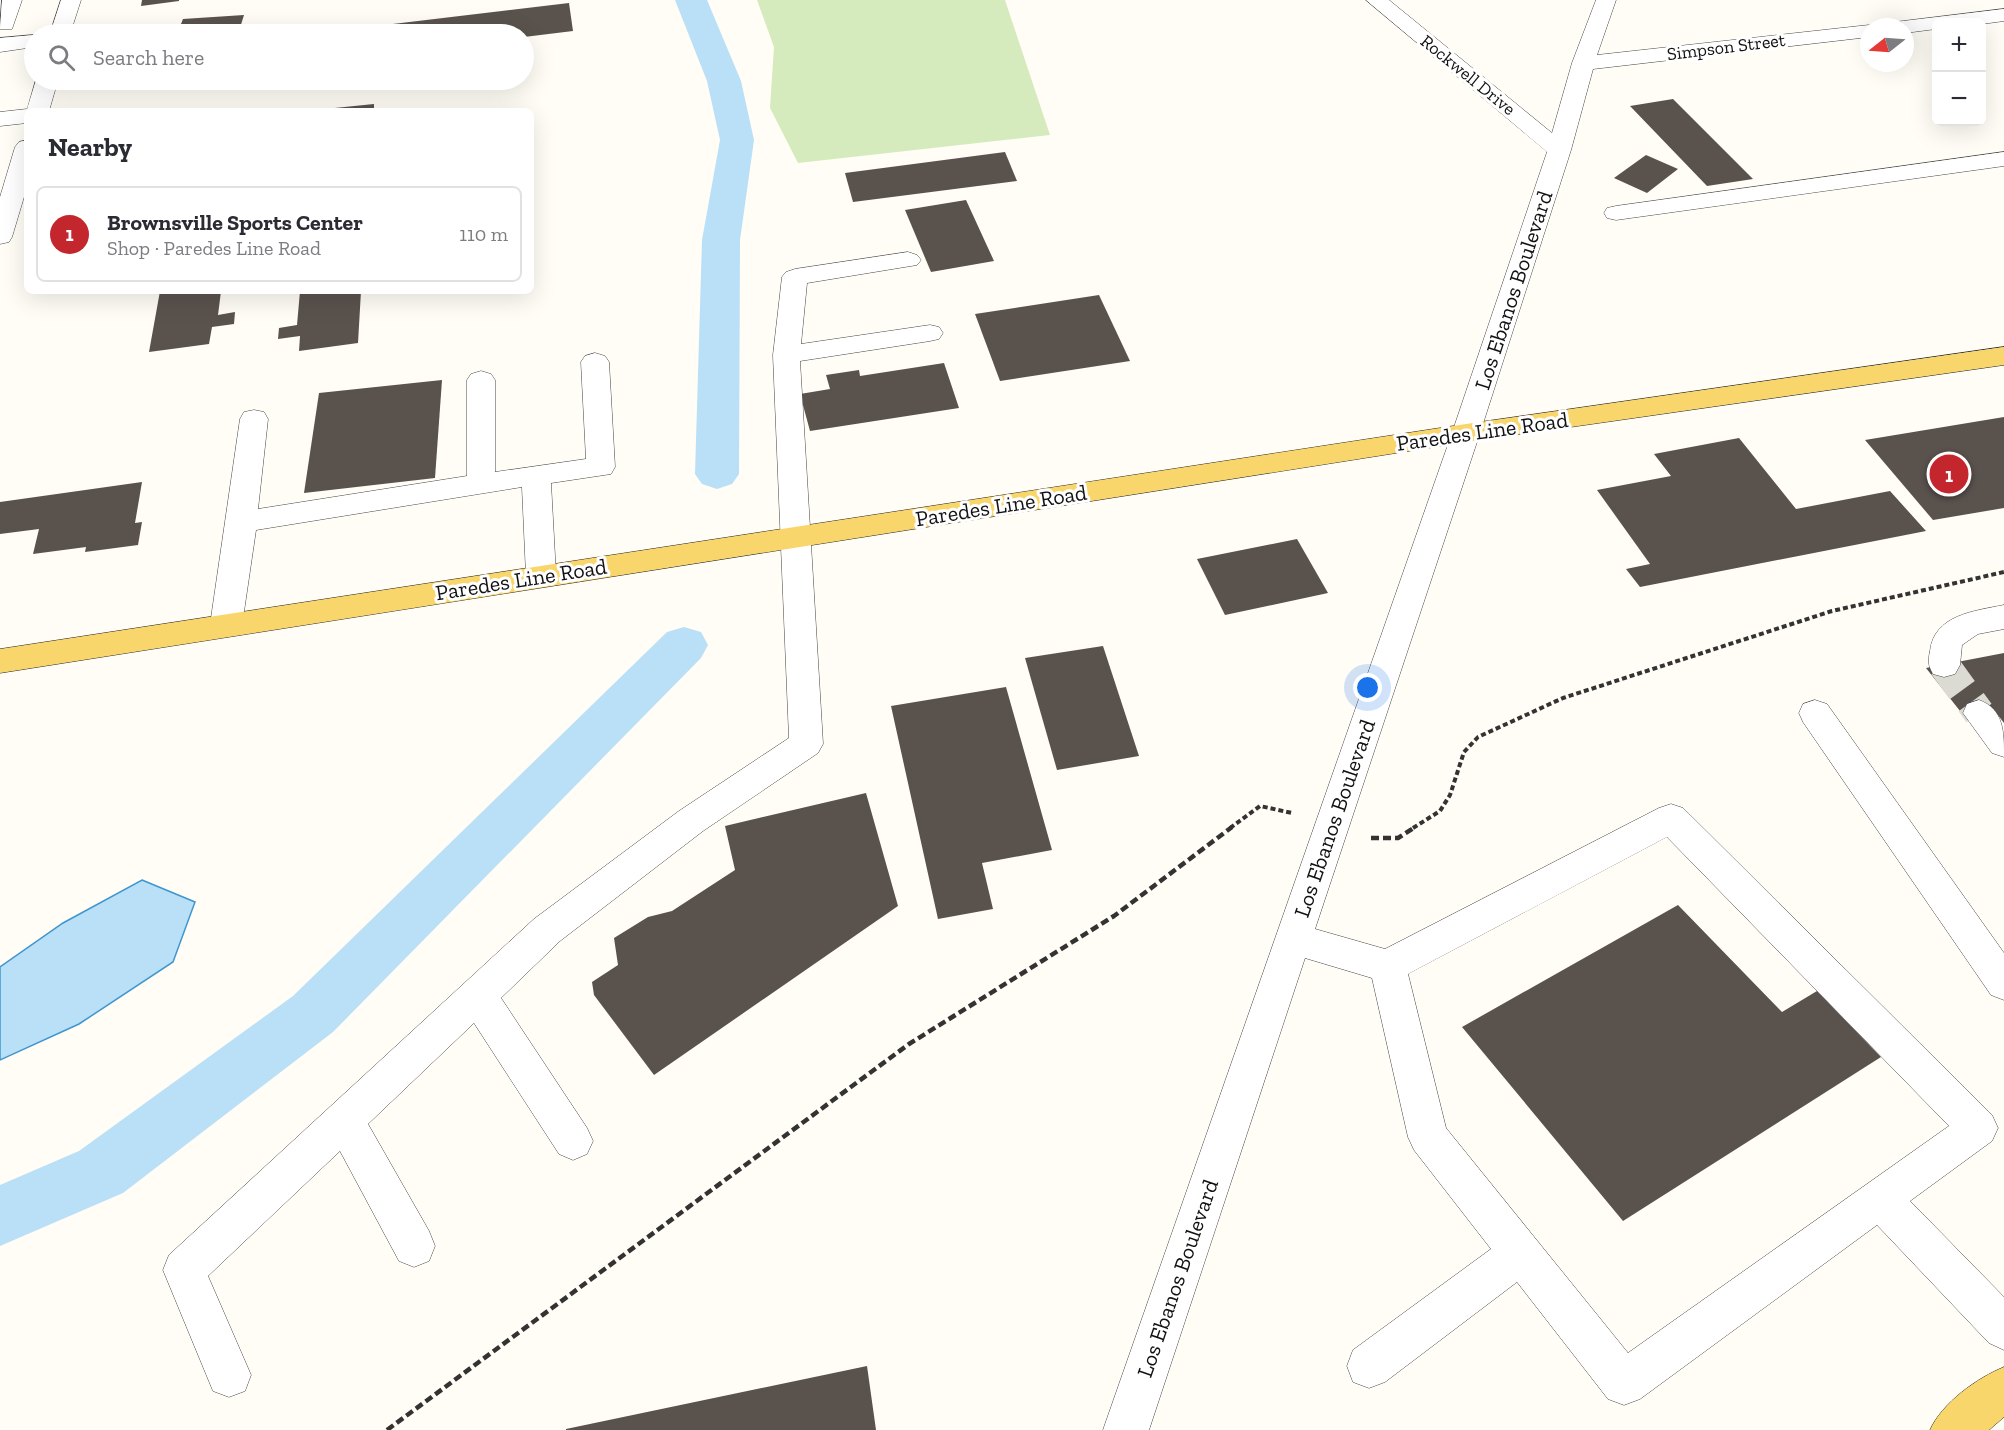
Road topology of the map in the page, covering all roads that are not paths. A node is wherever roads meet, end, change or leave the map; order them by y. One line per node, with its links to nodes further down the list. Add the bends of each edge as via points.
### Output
1 (12, 0): 11 (street)
2 (71, 0): 8 (street)
3 (1376, 0): 18 (street, Rockwell Drive)
4 (1606, 0): 13 (street, Los Ebanos Boulevard)
5 (2004, 15): 6 (street)
6 (1977, 18)
7 (1932, 23): 9 (street)
8 (63, 24)
9 (1914, 26)
10 (1860, 32): 13 (street, Simpson Street)
11 (2, 35): 12 (street)
12 (24, 39)
13 (1583, 63): 18 (street, Los Ebanos Boulevard)
14 (44, 90): 15 (street)
15 (39, 108)
16 (24, 116): 17 (street)
17 (0, 119)
18 (1559, 150): 30 (street, Los Ebanos Boulevard)
19 (24, 157): 22 (street)
20 (2004, 159): 21 (street)
21 (1616, 213)
22 (0, 237)
23 (908, 260): 25 (street, via 795,278)
24 (930, 333): 25 (street)
25 (786, 355): 34 (street)
26 (2004, 356): 30 (main road, Paredes Line Road)
27 (595, 362): 31 (street, via 601,467)
28 (481, 381): 32 (street)
29 (254, 419): 33 (street)
30 (1466, 433): 34 (main road, Paredes Line Road); 43 (street, Los Ebanos Boulevard)
31 (536, 475): 32 (street); 35 (street)
32 (482, 483): 33 (street)
33 (242, 522): 37 (street)
34 (794, 537): 35 (main road, Paredes Line Road); 46 (street, via 806,744 691,821 547,930)
35 (541, 575): 37 (main road, Paredes Line Road)
36 (2004, 617): 39 (street, via 1969,624 1947,639)
37 (226, 625): 38 (main road, Paredes Line Road)
38 (0, 661)
39 (1944, 665)
40 (1815, 713): 45 (street)
41 (1979, 713): 42 (street)
42 (2004, 744)
43 (1293, 939): 44 (street); 56 (street, Los Ebanos Boulevard)
44 (1388, 966): 49 (street, via 1671,818 1978,1128); 51 (street, via 1428,1137)
45 (2004, 983)
46 (477, 994): 47 (street); 48 (street)
47 (344, 1120): 50 (street); 54 (street, via 184,1270)
48 (573, 1141)
49 (1881, 1200): 51 (street, via 1624,1383); 52 (street)
50 (414, 1246)
51 (1521, 1253): 53 (street)
52 (2004, 1328)
53 (1369, 1366)
54 (229, 1375)
55 (2004, 1389): 57 (main road)
56 (1125, 1430)
57 (1953, 1430)

